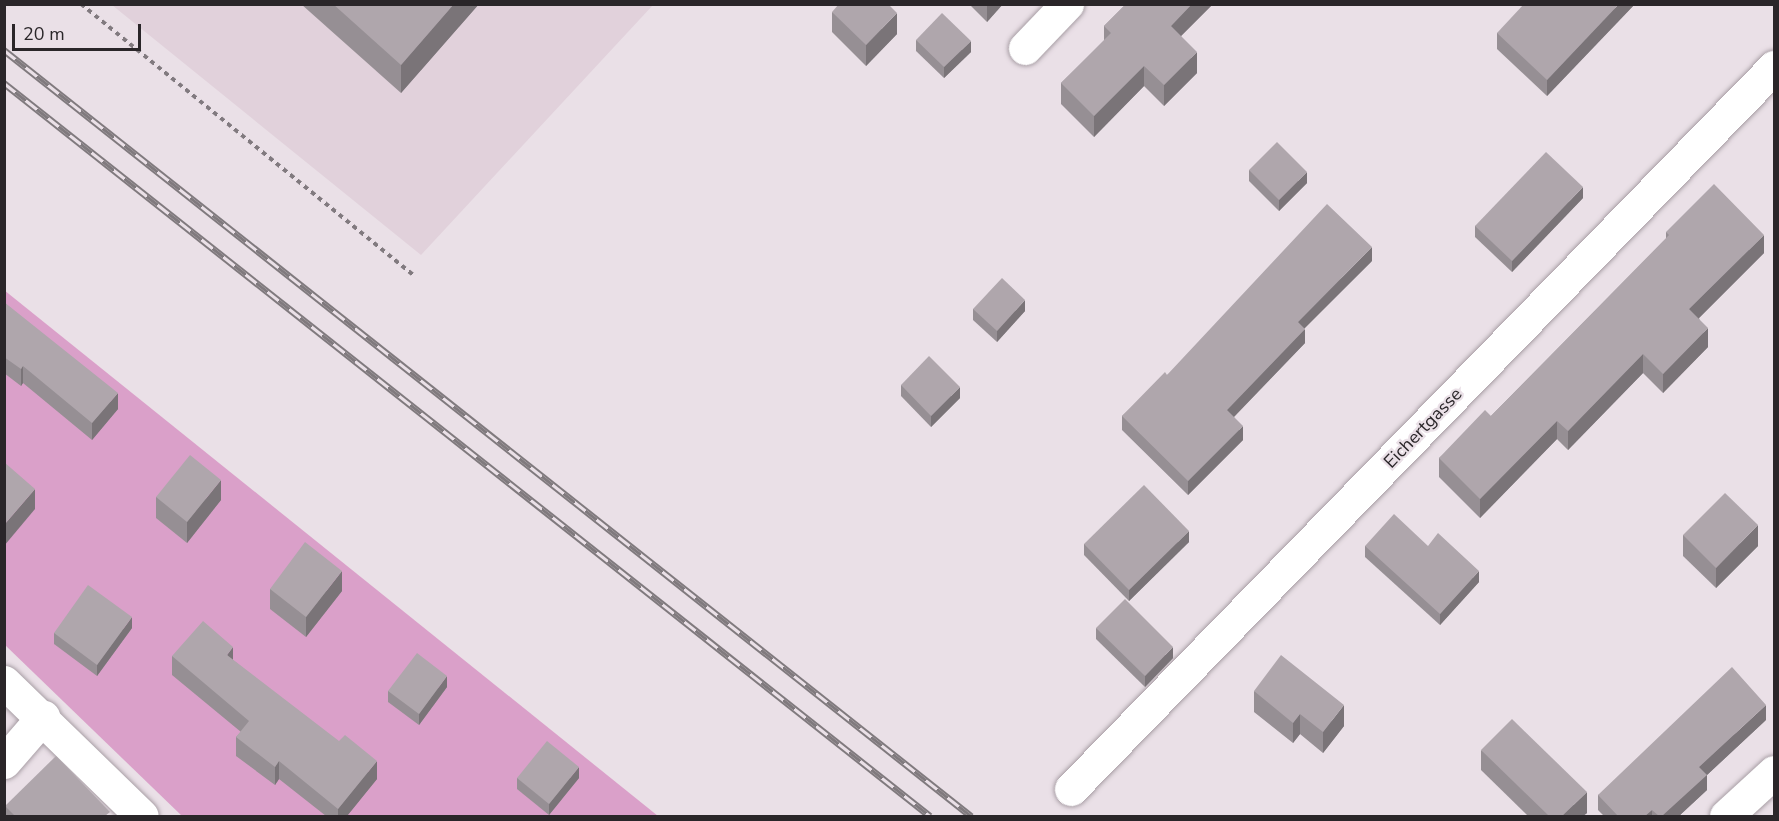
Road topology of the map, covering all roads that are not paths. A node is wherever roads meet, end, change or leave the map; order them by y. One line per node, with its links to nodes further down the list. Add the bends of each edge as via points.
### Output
1 (1067, 4): 2 (street)
2 (1025, 48)
3 (1774, 67): 8 (street, Eichertgasse)
4 (4, 682): 5 (street)
5 (43, 717): 6 (street); 9 (street)
6 (4, 762)
7 (1774, 772): 10 (street)
8 (1071, 789)
9 (142, 816)
10 (1726, 816)

